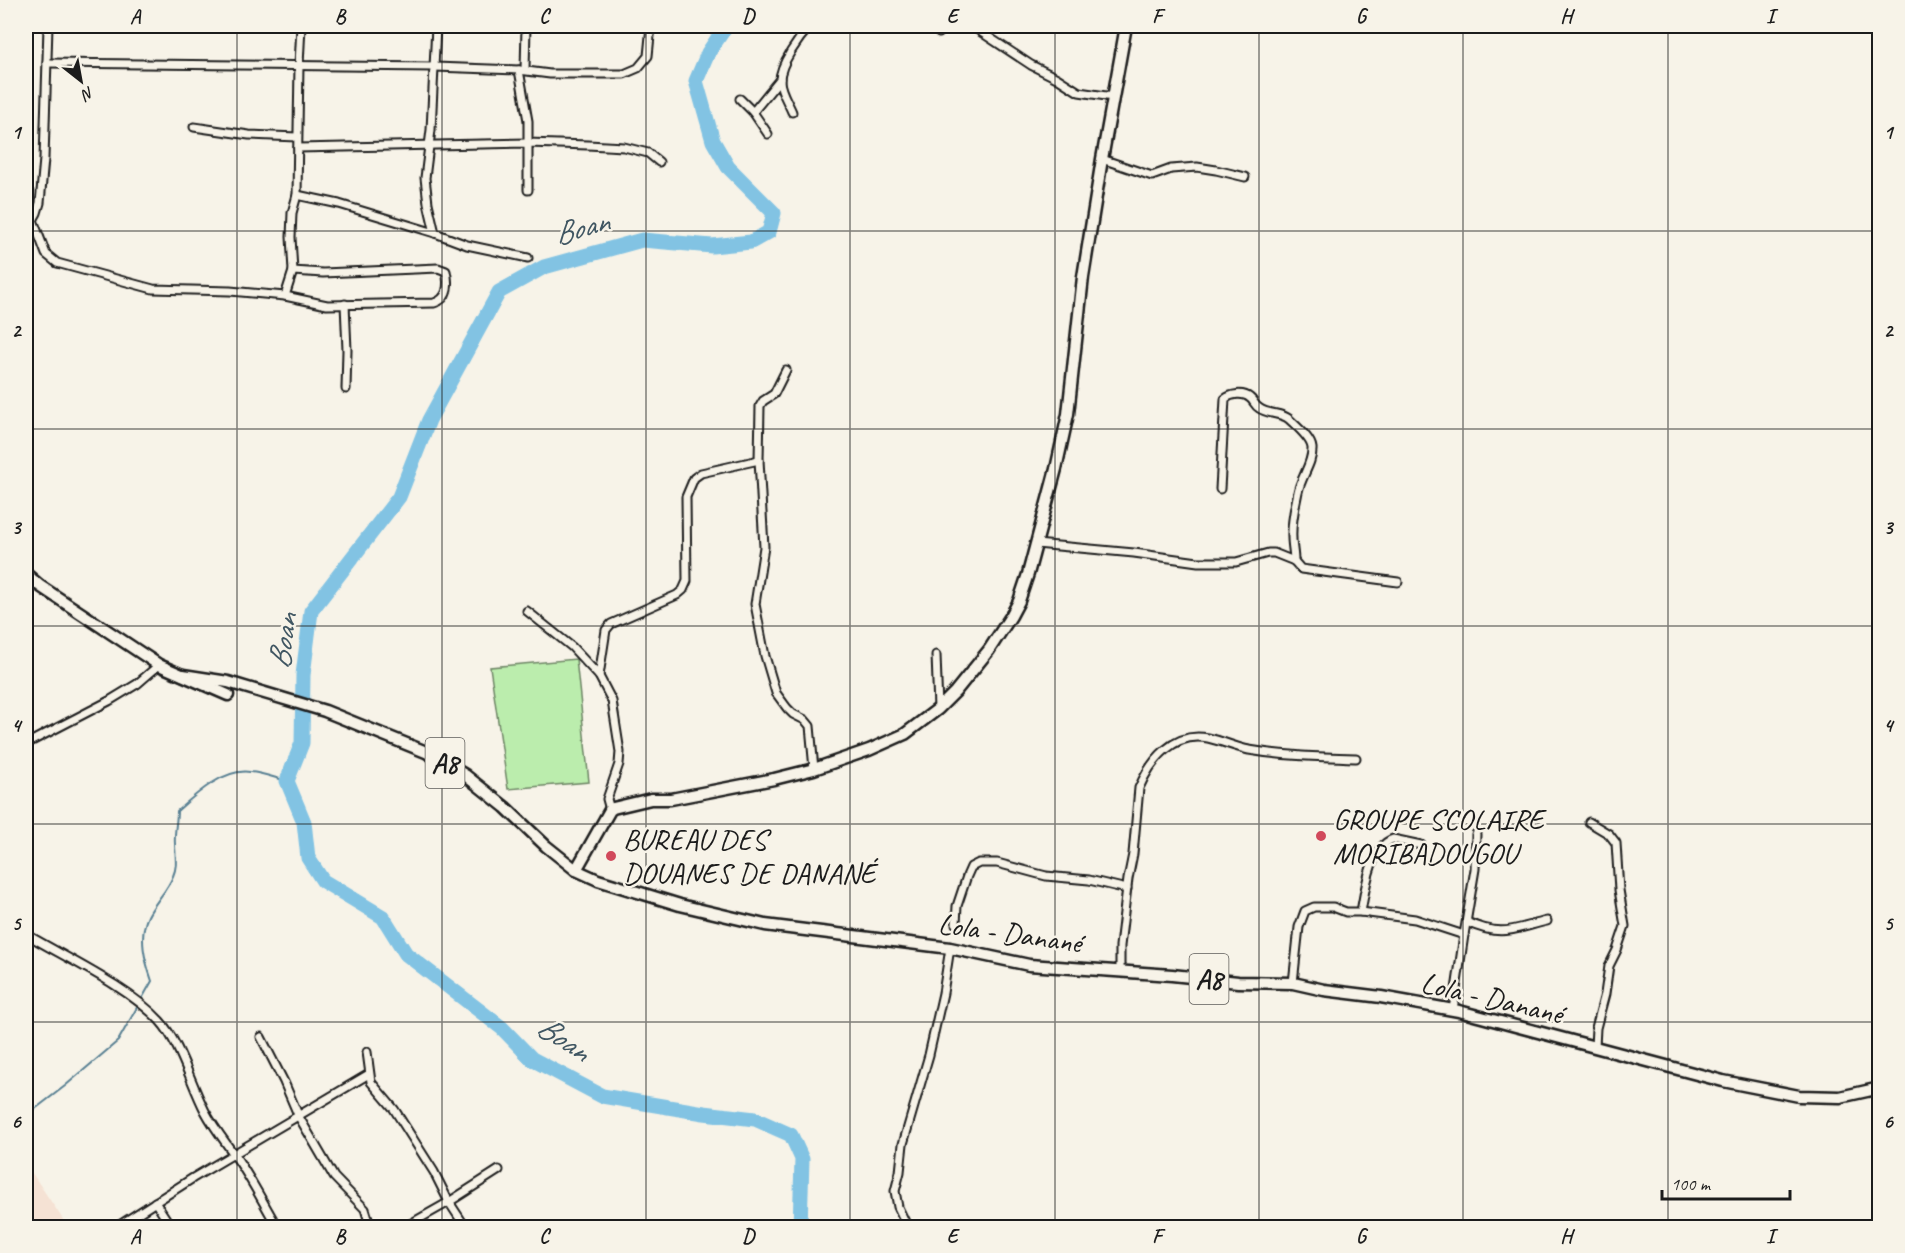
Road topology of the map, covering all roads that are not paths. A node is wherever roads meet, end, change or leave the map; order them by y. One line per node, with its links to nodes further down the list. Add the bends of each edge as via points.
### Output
1 (48, 26): 11 (street)
2 (301, 26): 12 (street)
3 (436, 26): 13 (street)
4 (526, 26): 14 (street)
5 (651, 26): 14 (street, via 645,62 624,74)
6 (810, 26): 15 (street, via 786,62)
7 (933, 26): 10 (street)
8 (972, 26): 16 (street, via 1079,92)
9 (1126, 26): 16 (main road)
10 (939, 33)
11 (47, 63): 12 (street); 31 (street, via 40,202)
12 (299, 65): 13 (street); 22 (street)
13 (435, 67): 14 (street); 24 (street)
14 (522, 70): 23 (street)
15 (780, 80): 18 (street); 19 (street)
16 (1113, 97): 26 (main road)
17 (740, 99): 18 (street)
18 (753, 112): 21 (street)
19 (792, 112)
20 (194, 127): 22 (street)
21 (768, 134)
22 (297, 137): 25 (street)
23 (528, 143): 24 (street); 27 (street, via 624,147 648,153); 29 (street)
24 (429, 146): 25 (street); 33 (street, via 426,178)
25 (298, 148): 30 (street)
26 (1102, 159): 28 (street, via 1152,176 1171,169 1197,167); 42 (main road, via 1083,277 1071,396)
27 (659, 162)
28 (1245, 177)
29 (528, 190)
30 (297, 195): 33 (street); 35 (street, via 292,213)
31 (33, 220): 32 (street); 36 (street, via 46,254 57,263 153,288)
32 (26, 224)
33 (435, 232): 34 (street, via 467,245)
34 (528, 258)
35 (293, 271): 36 (street); 37 (street, via 438,268 447,274 446,294 439,302)
36 (285, 296): 37 (street, via 327,305)
37 (345, 304): 39 (street)
38 (786, 370): 40 (street, via 774,394 760,406)
39 (346, 389)
40 (759, 460): 50 (street, via 694,478 686,497 687,581 683,590 606,630); 55 (street, via 764,547 755,604 758,622 776,693 793,714 810,726)
41 (1220, 489): 43 (street, via 1225,399 1232,394 1247,396 1268,413 1287,417 1312,447 1293,522)
42 (1036, 544): 43 (street, via 1197,562 1236,562 1268,553); 52 (main road, via 1011,616 989,650)
43 (1294, 561): 45 (street, via 1301,569)
44 (26, 574): 48 (main road, Lola - Danané / A8)
45 (1398, 582)
46 (527, 611): 50 (street, via 572,647)
47 (936, 655): 52 (street)
48 (159, 665): 49 (main road, Lola - Danané / A8); 53 (street, via 109,701)
49 (183, 675): 51 (main road, Lola - Danané / A8); 60 (main road, Lola - Danané / A8, via 228,682 325,711 426,752 465,775)
50 (599, 676): 56 (street, via 612,701 619,741 618,764 607,800)
51 (228, 695)
52 (938, 709): 55 (main road, via 905,734)
53 (26, 744)
54 (1356, 758): 61 (street, via 1248,750 1194,737 1169,746 1139,788)
55 (814, 770): 56 (main road)
56 (610, 810): 60 (main road)
57 (1589, 822): 73 (street, via 1616,843 1625,926 1609,966)
58 (1476, 834): 64 (street)
59 (1421, 845): 62 (street, via 1393,839 1385,843 1373,862)
60 (576, 870): 68 (main road, Lola - Danané / A8, via 680,905 765,925)
61 (1127, 889): 65 (street, via 1046,876 997,863 979,863 971,867 967,876 957,906); 69 (street)
62 (1361, 912): 67 (street, via 1415,919); 70 (street, via 1318,906 1305,911 1299,927)
63 (1547, 921): 64 (street, via 1508,932 1483,929)
64 (1467, 922): 67 (street)
65 (956, 924)
66 (26, 934): 78 (street, via 109,983 161,1022 182,1058 205,1112)
67 (1464, 935): 71 (street)
68 (950, 948): 69 (main road, Lola - Danané / A8, via 1029,965); 88 (street, via 929,1055 903,1144 895,1191)
69 (1120, 971): 70 (main road, Lola - Danané / A8)
70 (1293, 983): 71 (main road, Lola - Danané / A8)
71 (1453, 1010): 73 (main road, Lola - Danané / A8)
72 (261, 1037): 77 (street)
73 (1595, 1047): 76 (main road, Lola - Danané / A8, via 1722,1081 1799,1096 1840,1097)
74 (367, 1052): 75 (street)
75 (369, 1074): 77 (street); 81 (street, via 375,1089 394,1109 434,1172)
76 (1880, 1088)
77 (299, 1117): 78 (street); 85 (street, via 334,1177 365,1209)
78 (234, 1154): 80 (street); 84 (street)
79 (499, 1170): 81 (street)
80 (155, 1202): 82 (street); 83 (street)
81 (449, 1202): 86 (street); 87 (street)
82 (115, 1227)
83 (172, 1227)
84 (278, 1227)
85 (371, 1227)
86 (403, 1227)
87 (466, 1227)
88 (908, 1227)

